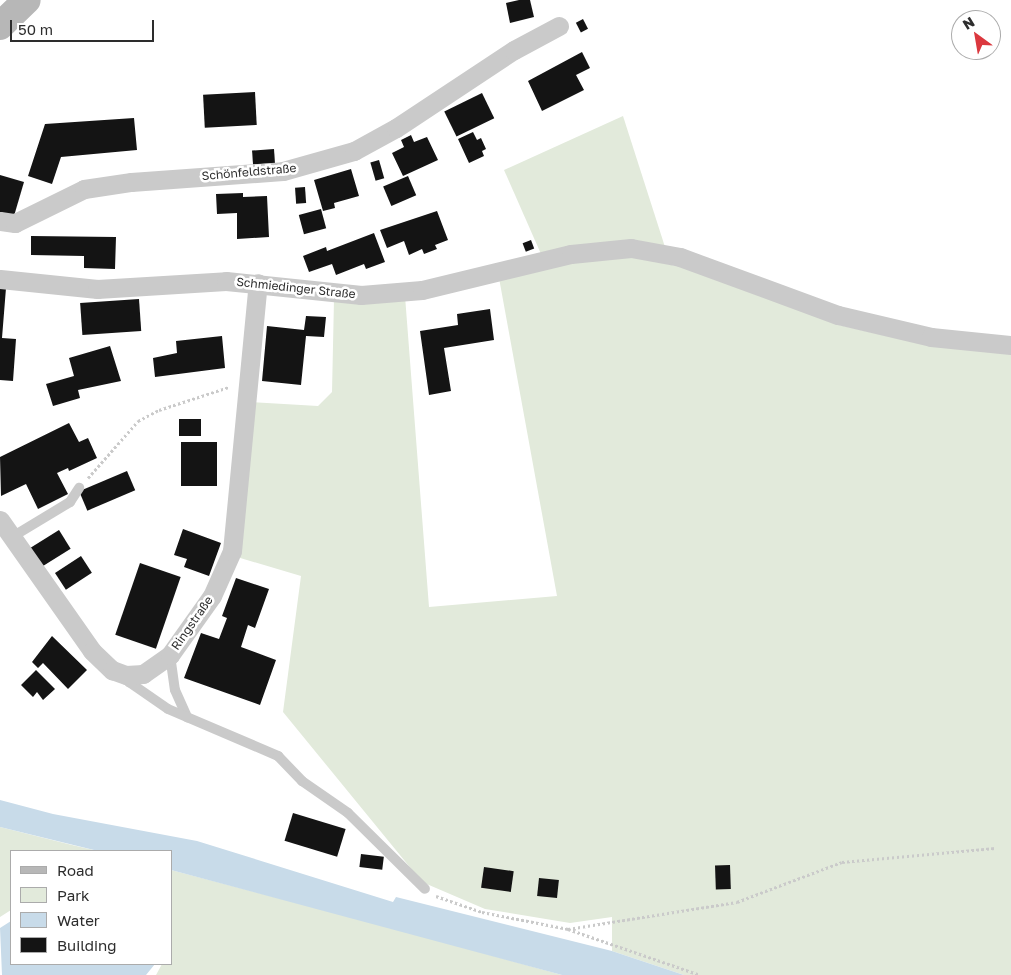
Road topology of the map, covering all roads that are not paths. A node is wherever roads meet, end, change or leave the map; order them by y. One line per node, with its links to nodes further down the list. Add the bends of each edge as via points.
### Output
1 (28, 0): 2 (street)
2 (0, 26)
3 (559, 26): 4 (street, Schönfeldstraße, via 514,50 396,128 354,151 283,171 131,182 84,189 15,223)
4 (0, 222)
5 (0, 279): 6 (street, Schmiedinger Straße, via 97,289 226,281)
6 (258, 283): 7 (street, Schmiedinger Straße, via 361,295 400,292 599,250 655,251 733,275 838,315 932,337); 11 (street, Ringstraße, via 232,551 212,596)
7 (1011, 345)
8 (80, 488): 10 (lane, via 70,502)
9 (0, 520): 10 (street)
10 (12, 537): 12 (street, via 92,652 112,670)
11 (170, 655): 12 (street, Ringstraße, via 143,674); 13 (lane, via 175,690)
12 (126, 675): 13 (lane, via 129,682 168,709)
13 (188, 718): 14 (lane, via 285,761 302,781 348,813)
14 (425, 889)

